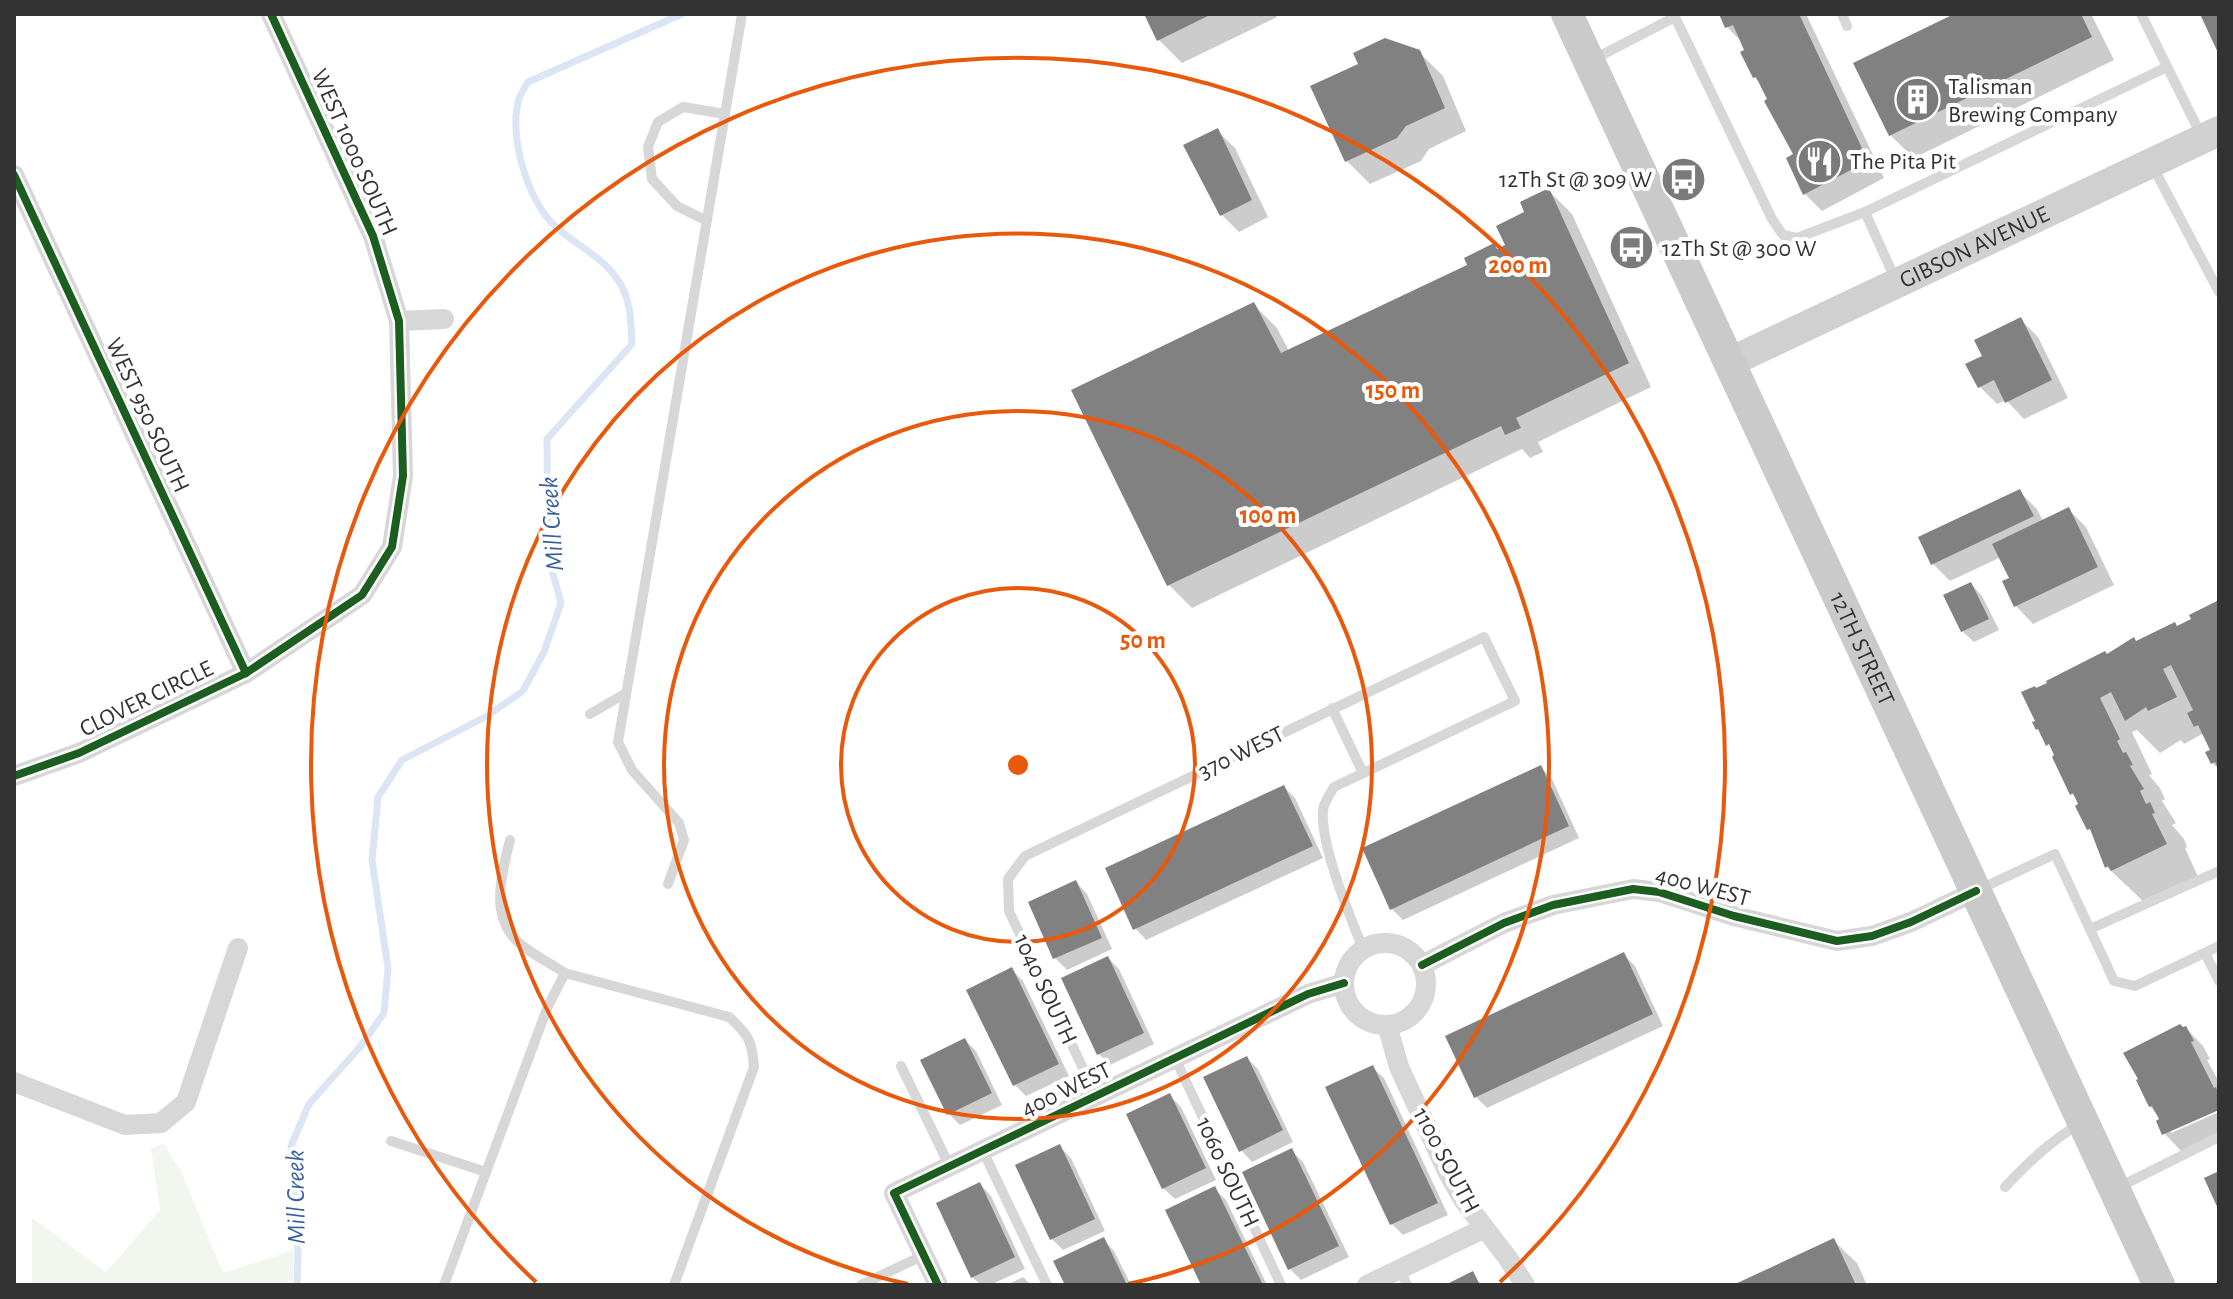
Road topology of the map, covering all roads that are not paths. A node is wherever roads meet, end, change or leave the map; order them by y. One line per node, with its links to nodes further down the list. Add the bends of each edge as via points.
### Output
1 (271, 14): 19 (street, WEST 1000 SOUTH, via 373,236)
2 (742, 14): 10 (lane)
3 (1567, 14): 8 (main road, 12TH STREET)
4 (1842, 14): 7 (lane)
5 (2141, 14): 9 (lane)
6 (1676, 15): 8 (lane); 14 (lane, via 1783,235 1806,236)
7 (1847, 26)
8 (1589, 62): 20 (main road, 12TH STREET)
9 (2167, 67): 11 (lane); 14 (lane)
10 (725, 114): 15 (lane); 15 (lane, via 683,107 658,122 648,147 652,179 677,206)
11 (2211, 135): 12 (street, GIBSON AVENUE)
12 (2151, 163): 16 (street, GIBSON AVENUE); 17 (lane)
13 (14, 175): 22 (street, WEST 950 SOUTH)
14 (1865, 212): 16 (lane)
15 (707, 221): 23 (lane)
16 (1897, 283): 20 (street, GIBSON AVENUE)
17 (2219, 292)
18 (444, 319): 19 (street)
19 (399, 321): 21 (street, WEST 1000 SOUTH, via 403,476)
20 (1730, 362): 32 (main road, 12TH STREET)
21 (392, 547): 22 (street, CLOVER CIRCLE, via 362,595)
22 (246, 673): 27 (street, CLOVER CIRCLE, via 79,753)
23 (626, 693): 25 (lane); 31 (lane, via 618,742 632,770 679,823 684,840)
24 (1332, 708): 26 (lane); 26 (lane, 370 WEST, via 1484,637 1515,701); 30 (lane, 370 WEST, via 1025,856)
25 (590, 714)
26 (1363, 773): 36 (lane, via 1334,787 1323,807 1340,888)
27 (14, 776)
28 (510, 840): 39 (lane, via 499,887 503,919 516,941)
29 (2219, 871): 33 (lane)
30 (1008, 879): 46 (lane, 1040 SOUTH, via 1009,911)
31 (668, 884)
32 (1976, 891): 33 (lane, via 2055,854); 38 (street, 400 WEST, via 1911,922 1837,941 1633,889 1541,909); 47 (main road, 12TH STREET)
33 (2090, 929): 37 (lane, via 2114,981 2135,986)
34 (2219, 946): 37 (lane)
35 (238, 948): 45 (street, via 186,1102 161,1123 125,1125)
36 (1363, 949): 38 (street, via 1389,943 1413,954); 41 (street, via 1346,970)
37 (2205, 953): 40 (lane)
38 (1422, 965): 42 (street, via 1426,992 1421,1005 1400,1023)
39 (565, 973): 52 (lane); 59 (lane, via 729,1017 753,1046 754,1067)
40 (2219, 981)
41 (1344, 983): 42 (street, via 1345,996 1361,1018); 43 (street, 400 WEST, via 1308,994)
42 (1387, 1025): 55 (street, 1100 SOUTH, via 1399,1067 1447,1171)
43 (1175, 1058): 46 (street, 400 WEST); 63 (lane, 1060 SOUTH)
44 (901, 1066): 51 (lane)
45 (14, 1082)
46 (1096, 1096): 50 (street, 400 WEST)
47 (2083, 1122): 53 (lane, via 2052,1140); 54 (main road, 12TH STREET)
48 (2219, 1137): 54 (lane)
49 (391, 1141): 52 (lane)
50 (983, 1151): 51 (street, 400 WEST); 62 (lane)
51 (950, 1167): 56 (street, 400 WEST, via 894,1193)
52 (486, 1172): 58 (lane)
53 (2005, 1187)
54 (2114, 1190): 66 (main road, 12TH STREET)
55 (1485, 1228): 57 (street); 65 (street, 1100 SOUTH)
56 (924, 1255): 60 (lane); 61 (street)
57 (1404, 1277): 64 (street)
58 (444, 1285)
59 (674, 1285)
60 (861, 1285)
61 (938, 1285)
62 (1047, 1285)
63 (1281, 1285)
64 (1367, 1285)
65 (1525, 1285)
66 (2159, 1285)

